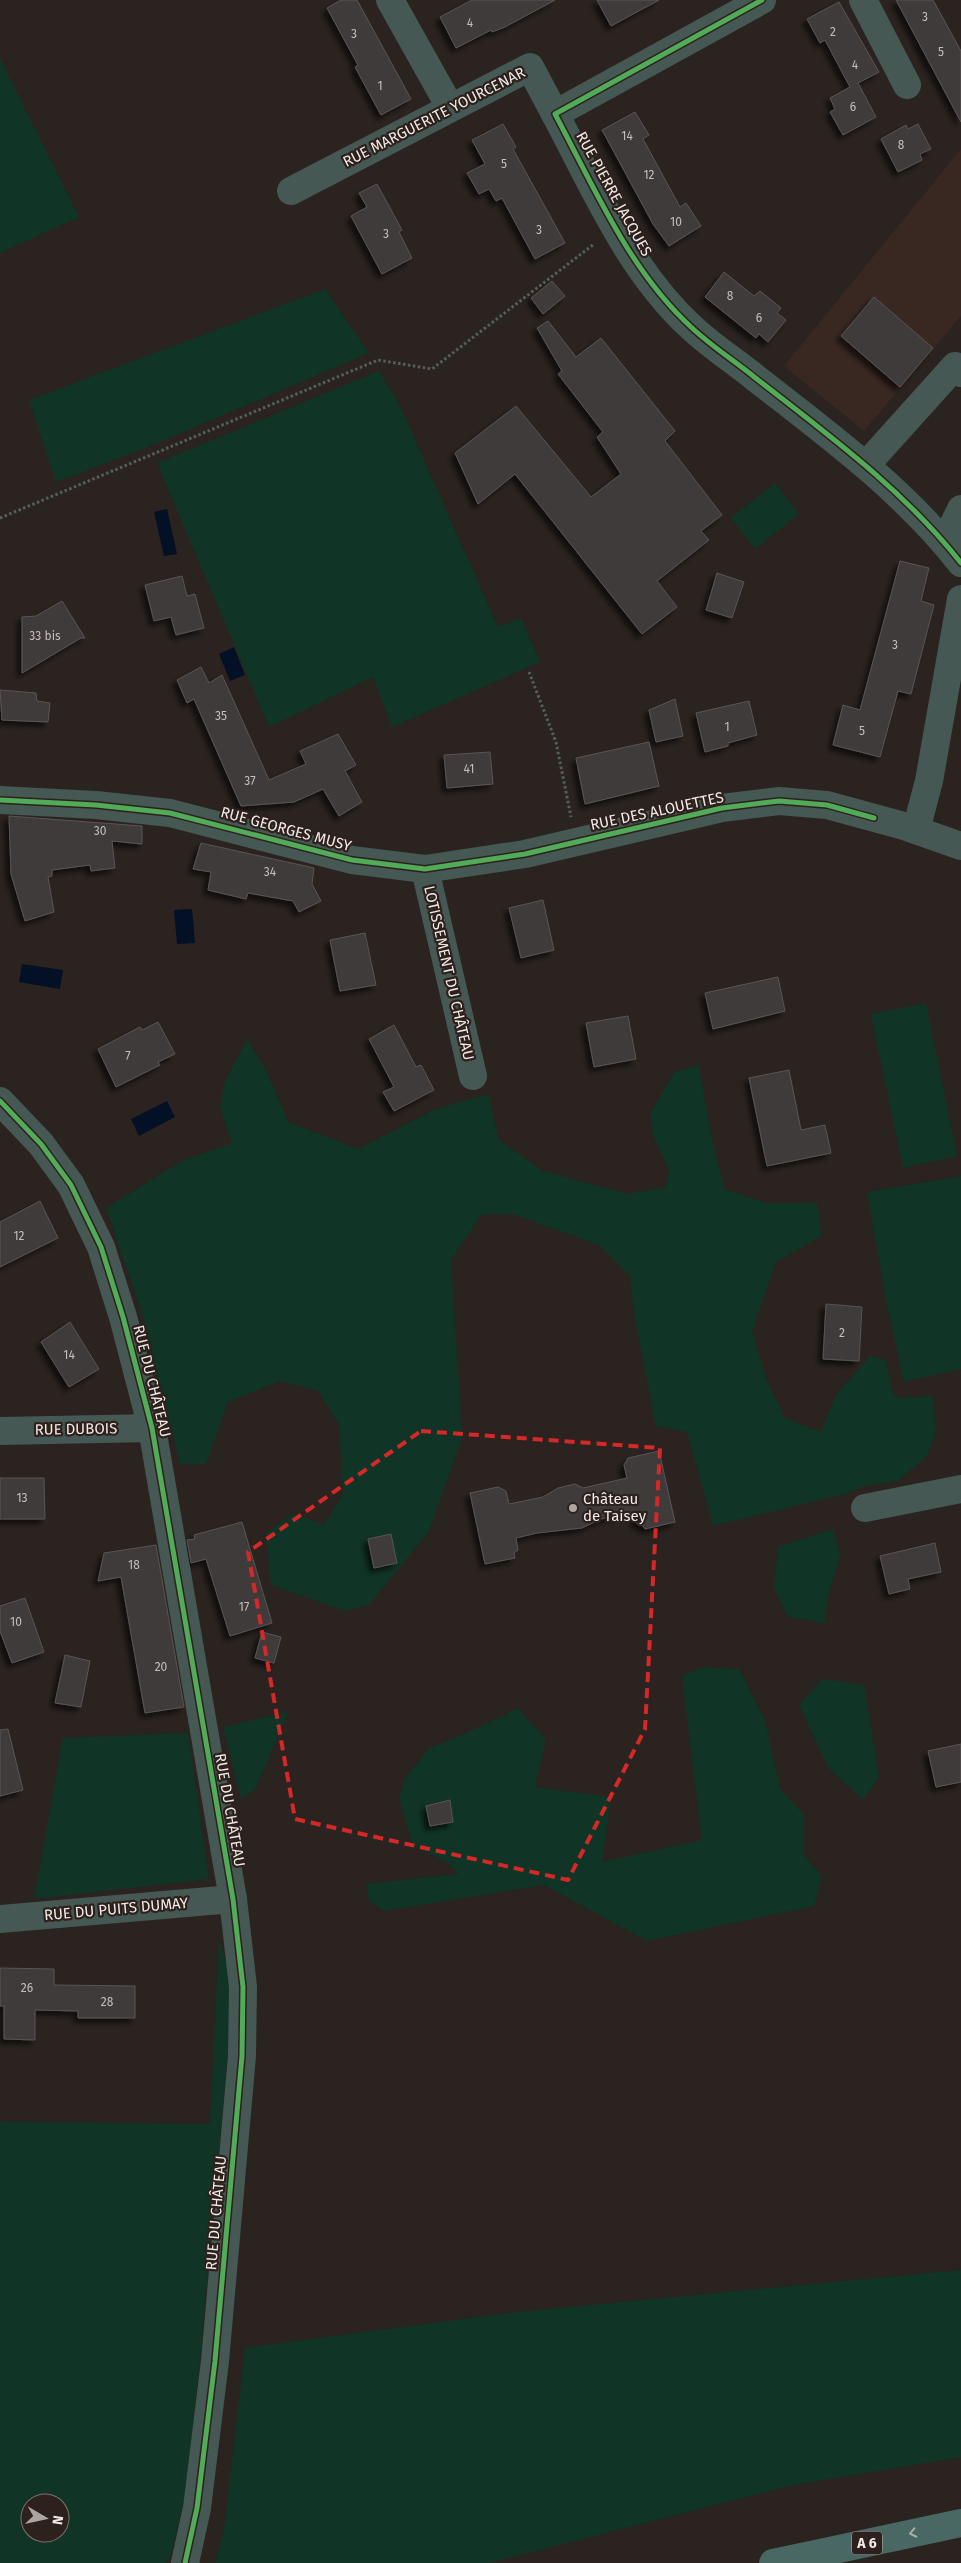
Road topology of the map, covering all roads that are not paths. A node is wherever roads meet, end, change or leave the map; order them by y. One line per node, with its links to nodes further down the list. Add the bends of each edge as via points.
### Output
1 (390, 0): 5 (street)
2 (762, 0): 6 (street)
3 (863, 0): 4 (street)
4 (907, 85)
5 (450, 107): 6 (street, RUE MARGUERITE YOURCENAR, via 530,67); 7 (street, RUE MARGUERITE YOURCENAR)
6 (556, 114): 9 (street, RUE PIERRE JACQUES, via 615,227 647,278 690,327)
7 (291, 190)
8 (961, 373): 9 (street, via 955,366)
9 (866, 465): 11 (street, RUE PIERRE JACQUES)
10 (961, 509): 11 (street)
11 (953, 553)
12 (961, 599): 14 (street, via 930,781)
13 (0, 800): 17 (street, RUE GEORGES MUSY, via 170,813 352,860)
14 (916, 830): 15 (street, RUE DES ALOUETTES, via 827,805 778,801 722,808); 16 (street, RUE DES ALOUETTES)
15 (571, 843): 17 (street, RUE GEORGES MUSY, via 525,854)
16 (961, 846)
17 (425, 869): 18 (street, LOTISSEMENT DU CHÂTEAU)
18 (473, 1076)
19 (0, 1101): 20 (street, RUE DU CHÂTEAU, via 42,1144 71,1185 101,1247 124,1317)
20 (152, 1428): 21 (street, RUE DUBOIS); 24 (street, RUE DU CHÂTEAU)
21 (0, 1431)
22 (961, 1488): 23 (street)
23 (865, 1508)
24 (233, 1899): 25 (street, RUE DU PUITS DUMAY); 27 (street, RUE DU CHÂTEAU, via 243,1987 242,2056 215,2361 197,2508)
25 (0, 1919)
26 (961, 2523): 28 (highway, A 6, one-way to 28)
27 (185, 2563)
28 (773, 2563)

